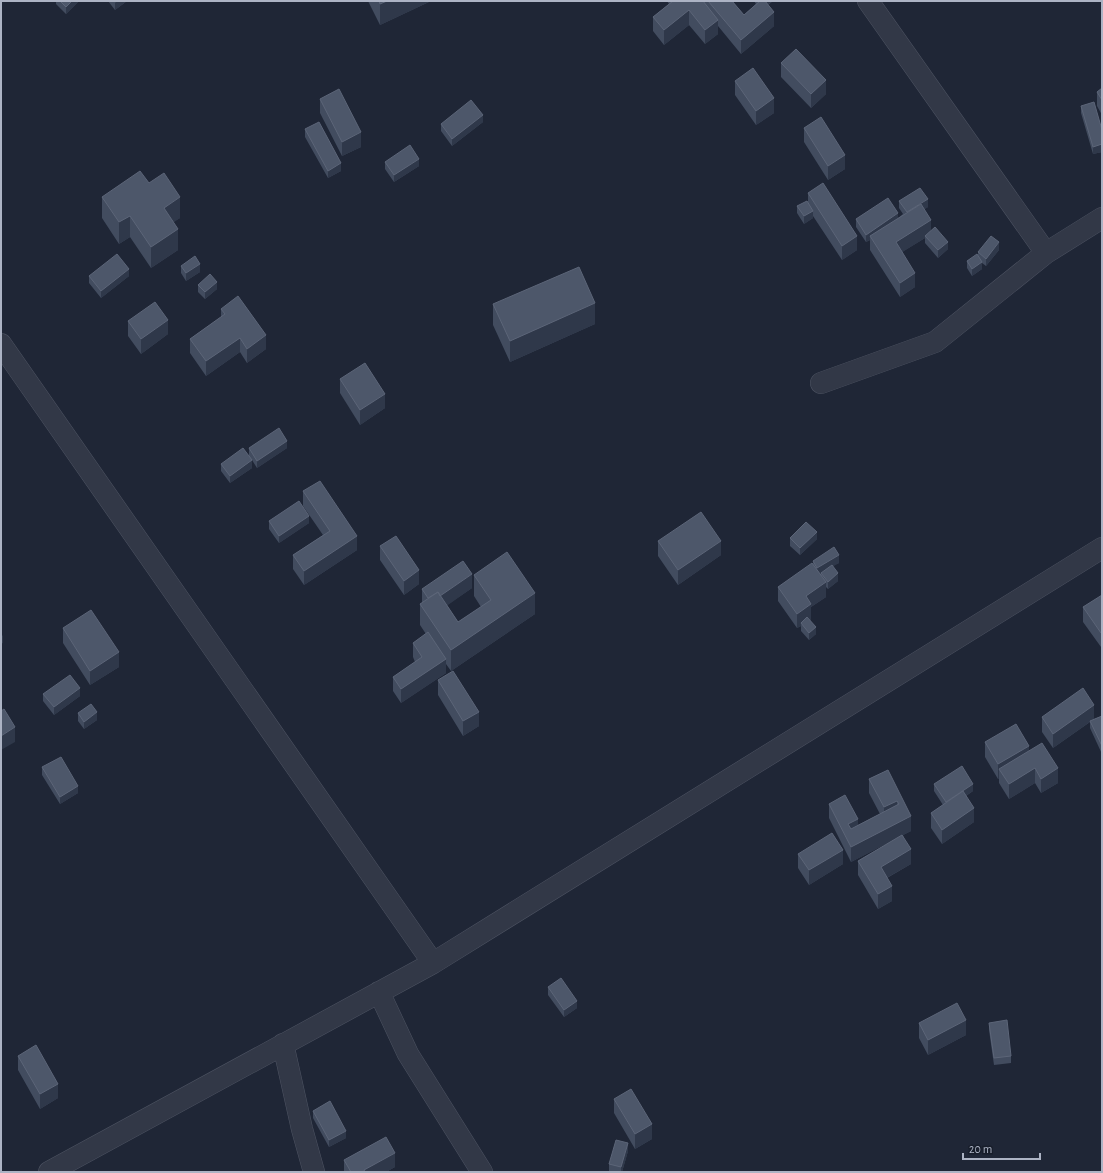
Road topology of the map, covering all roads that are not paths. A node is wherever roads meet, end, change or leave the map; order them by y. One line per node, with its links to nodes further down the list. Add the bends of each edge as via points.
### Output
1 (868, 1): 3 (street)
2 (1102, 218): 3 (street)
3 (1046, 253): 5 (street, via 935,342)
4 (1, 344): 7 (street)
5 (821, 383)
6 (1102, 548): 7 (street)
7 (432, 963): 8 (street)
8 (379, 992): 9 (street); 12 (street, via 408,1054)
9 (283, 1044): 10 (street); 11 (street)
10 (49, 1172)
11 (314, 1172)
12 (482, 1172)

